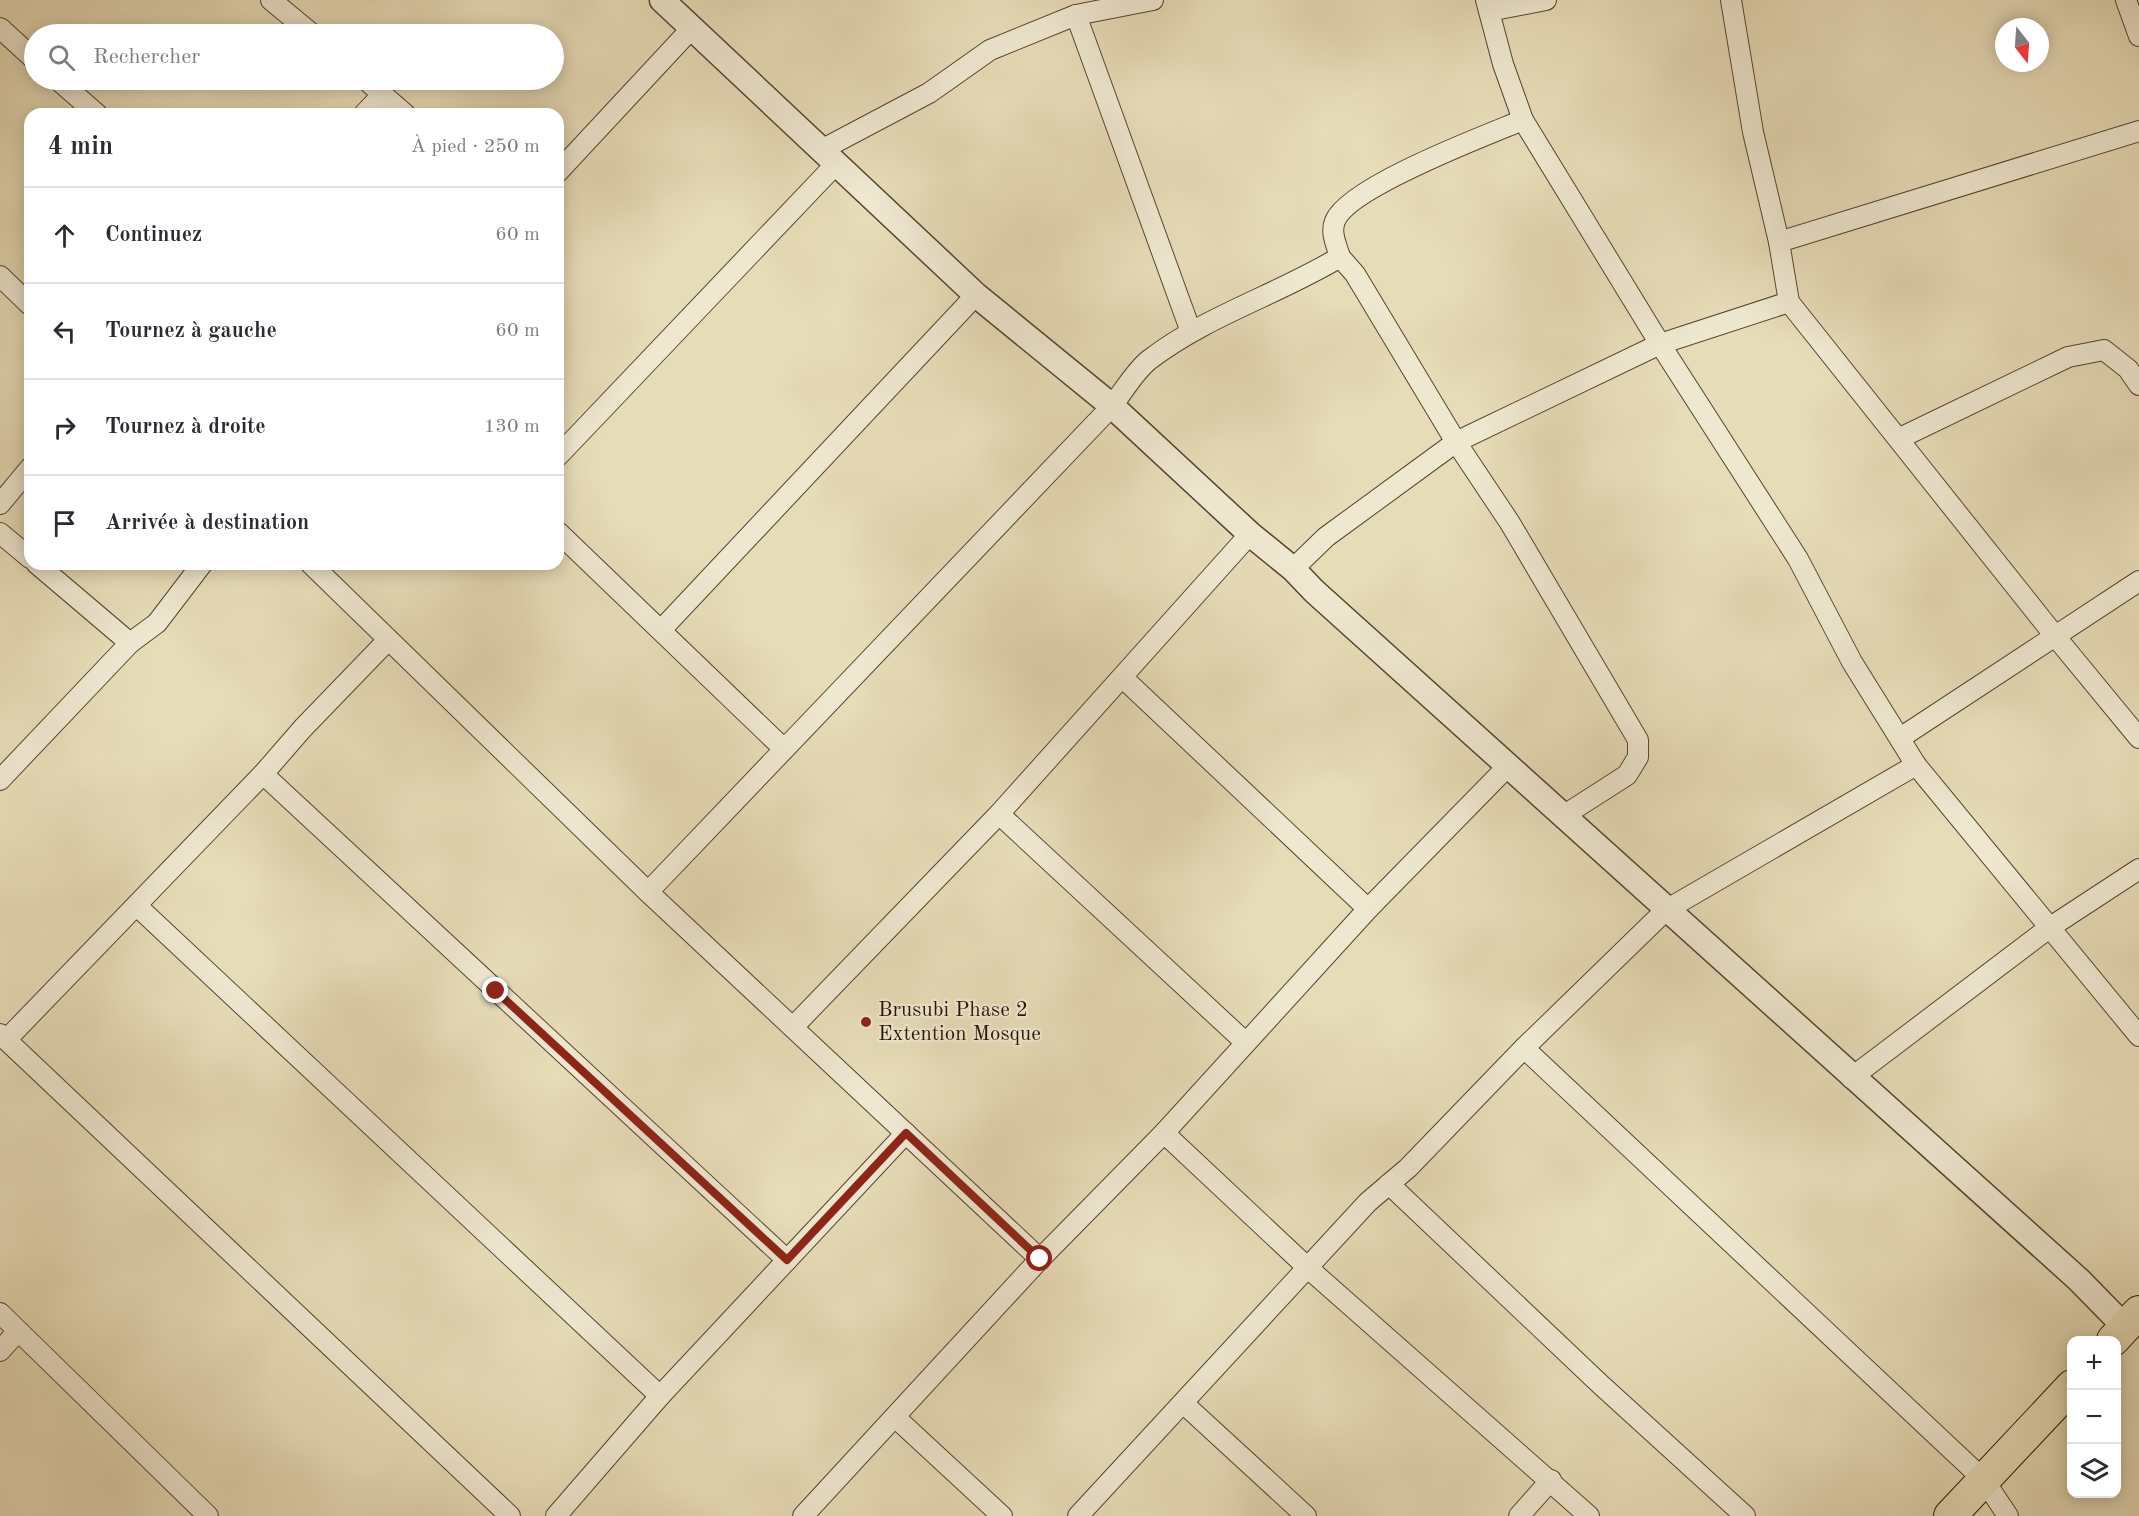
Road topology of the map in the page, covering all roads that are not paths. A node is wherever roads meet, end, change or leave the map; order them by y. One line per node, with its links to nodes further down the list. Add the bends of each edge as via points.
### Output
1 (271, 0): 9 (street)
2 (662, 0): 11 (street)
3 (1153, 0): 8 (street)
4 (1546, 0): 7 (street)
5 (1731, 0): 24 (street, via 1753,132)
6 (2126, 0): 12 (street)
7 (1487, 5): 20 (street)
8 (1076, 15): 22 (street, via 990,50); 30 (street)
9 (300, 24)
10 (0, 28): 13 (street)
11 (692, 28): 22 (street); 23 (street)
12 (2139, 36)
13 (24, 50)
14 (69, 90): 17 (street)
15 (378, 90): 16 (street)
16 (383, 94): 18 (street); 19 (street)
17 (90, 108)
18 (370, 108)
19 (398, 108)
20 (1523, 120): 25 (street, via 1410,167 1346,207 1335,220 1333,231); 31 (street)
21 (2139, 131): 24 (street)
22 (830, 156): 27 (street); 36 (street)
23 (564, 166)
24 (1779, 242): 29 (street)
25 (1340, 257): 30 (street); 35 (street, via 1361,284)
26 (0, 276): 28 (street)
27 (976, 296): 33 (street); 48 (street)
28 (24, 299)
29 (1789, 302): 31 (street); 34 (street)
30 (1191, 333): 33 (street, via 1147,361)
31 (1660, 344): 35 (street); 53 (street, via 1798,560 1852,662)
32 (2139, 385): 34 (street, via 2128,369 2104,350 2068,357)
33 (1112, 406): 40 (street); 55 (street)
34 (1900, 438): 49 (street)
35 (1456, 442): 43 (street, via 1326,537); 61 (street, via 1510,523 1638,740 1638,757 1627,775)
36 (564, 449)
37 (24, 475): 38 (street)
38 (0, 504)
39 (0, 533): 42 (street)
40 (1250, 534): 43 (street); 52 (street)
41 (564, 538): 48 (street)
42 (24, 553)
43 (1293, 569): 56 (street)
44 (44, 570): 51 (street)
45 (197, 570): 51 (street, via 157,623)
46 (318, 570): 50 (street)
47 (2139, 581): 49 (street)
48 (661, 630): 55 (street)
49 (2055, 636): 53 (street); 54 (street)
50 (388, 640): 58 (street); 63 (street)
51 (130, 643): 59 (street)
52 (1123, 678): 60 (street); 65 (street)
53 (1900, 738): 57 (street)
54 (2139, 738)
55 (784, 749): 63 (street)
56 (1509, 765): 61 (street); 65 (street)
57 (1916, 765): 66 (street); 67 (street)
58 (263, 774): 64 (street); 78 (street)
59 (1, 776)
60 (999, 814): 68 (street); 71 (street)
61 (1563, 816): 66 (street)
62 (2139, 869): 67 (street)
63 (648, 892): 68 (street)
64 (137, 906): 70 (street); 85 (street)
65 (1368, 909): 71 (street)
66 (1666, 910): 72 (street); 73 (street)
67 (2049, 928): 69 (street); 73 (street)
68 (793, 1027): 74 (street)
69 (2139, 1036)
70 (3, 1037): 91 (street)
71 (1245, 1042): 75 (street)
72 (1524, 1048): 76 (street); 89 (street)
73 (1851, 1078): 81 (street)
74 (906, 1133): 77 (street); 78 (street)
75 (1164, 1133): 77 (street); 79 (street)
76 (1389, 1184): 79 (street); 99 (street)
77 (1040, 1259): 87 (street)
78 (787, 1260): 85 (street)
79 (1308, 1268): 86 (street); 88 (street)
80 (0, 1313): 82 (street)
81 (2126, 1326)
82 (18, 1331): 83 (street); 90 (street)
83 (0, 1351)
84 (2068, 1390): 89 (main road)
85 (660, 1395): 92 (street)
86 (1183, 1403): 95 (street); 96 (street)
87 (896, 1418): 93 (street); 94 (street)
88 (1551, 1480): 97 (street); 98 (street)
89 (1984, 1480): 100 (main road); 101 (street)
90 (208, 1516)
91 (510, 1516)
92 (556, 1516)
93 (803, 1516)
94 (1002, 1516)
95 (1078, 1516)
96 (1306, 1516)
97 (1519, 1516)
98 (1589, 1516)
99 (1745, 1516)
100 (1950, 1516)
101 (2008, 1516)

